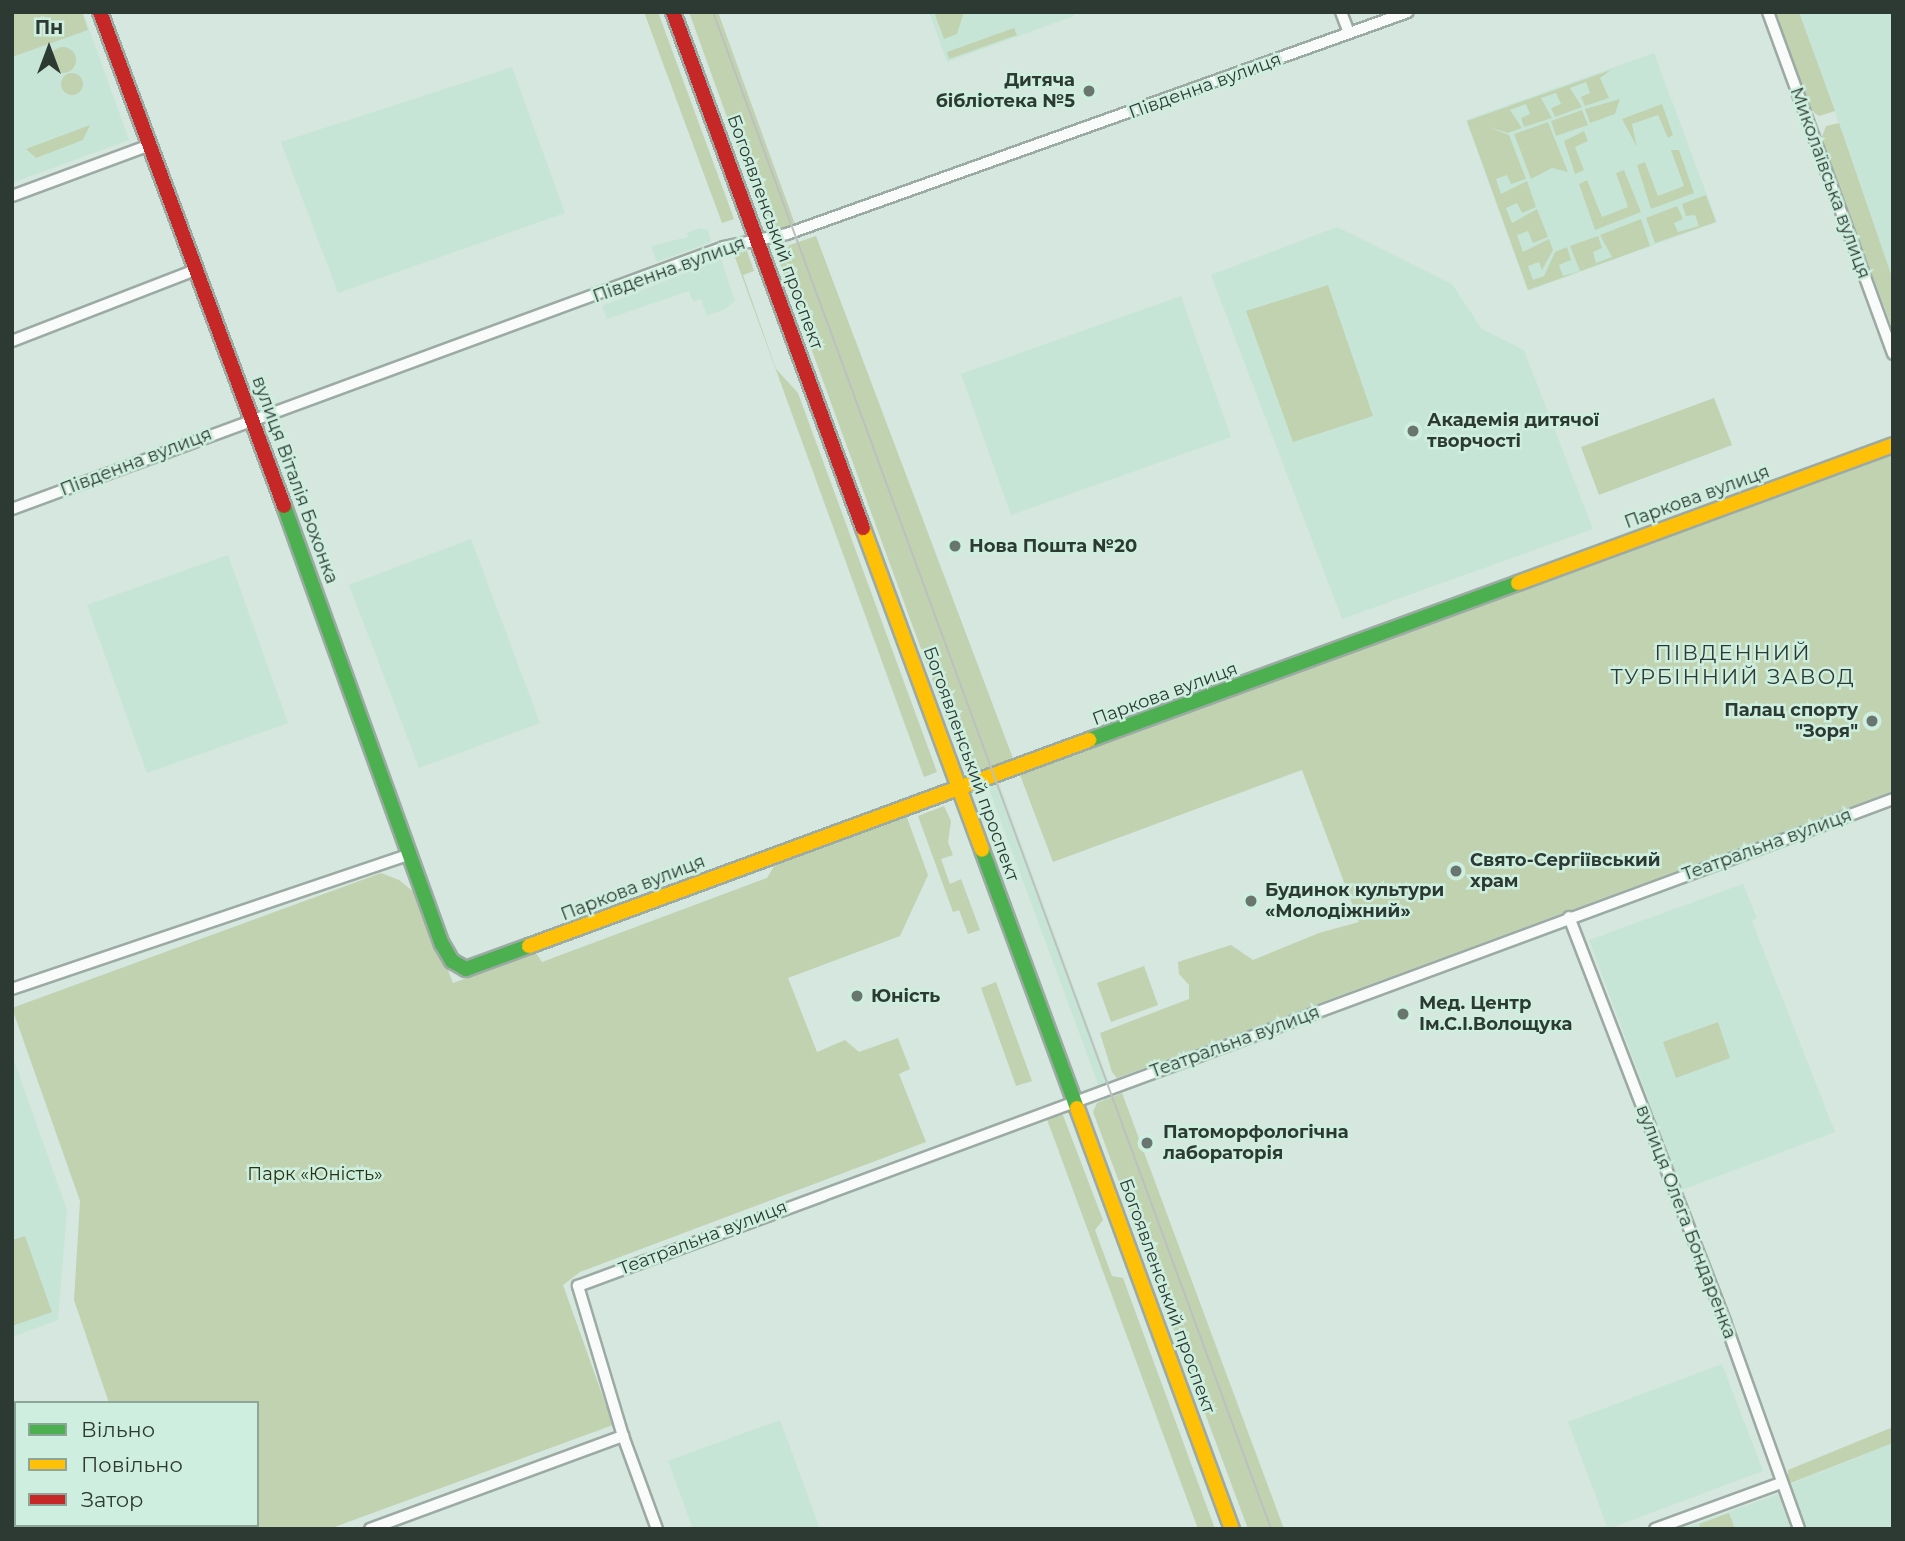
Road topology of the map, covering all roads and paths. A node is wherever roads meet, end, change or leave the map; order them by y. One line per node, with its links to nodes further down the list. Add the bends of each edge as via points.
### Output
1 (100, 12): 7 (street, вулиця Віталія Бохонка)
2 (673, 12): 9 (street, Богоявленський проспект)
3 (1341, 12): 6 (street)
4 (1408, 12): 6 (street, Південна вулиця)
5 (1768, 12): 12 (street, Миколаївська вулиця)
6 (1349, 33): 9 (street, Південна вулиця, via 786,234)
7 (150, 145): 8 (street); 10 (street, вулиця Віталія Бохонка)
8 (12, 196)
9 (757, 240): 13 (street, Південна вулиця, via 724,247); 16 (street, Богоявленський проспект)
10 (198, 269): 11 (street); 13 (street, вулиця Віталія Бохонка)
11 (12, 341)
12 (1893, 354)
13 (252, 418): 15 (street, Південна вулиця); 18 (street, вулиця Віталія Бохонка)
14 (1893, 445): 16 (street, Паркова вулиця)
15 (12, 509)
16 (959, 787): 20 (street, Паркова вулиця, via 478,967 467,969); 22 (street, Богоявленський проспект)
17 (1893, 799): 19 (street, Театральна вулиця)
18 (409, 855): 20 (street, вулиця Віталія Бохонка); 21 (street)
19 (1569, 917): 22 (street, Театральна вулиця); 24 (street, вулиця Олега Бондаренка, via 1725,1322)
20 (452, 961)
21 (12, 989)
22 (1074, 1099): 23 (street, Театральна вулиця, via 578,1286); 27 (street, Богоявленський проспект)
23 (622, 1436): 25 (street); 26 (street)
24 (1781, 1483): 28 (street); 29 (street, вулиця Олега Бондаренка)
25 (370, 1529)
26 (657, 1529)
27 (1232, 1529)
28 (1655, 1529)
29 (1799, 1529)

